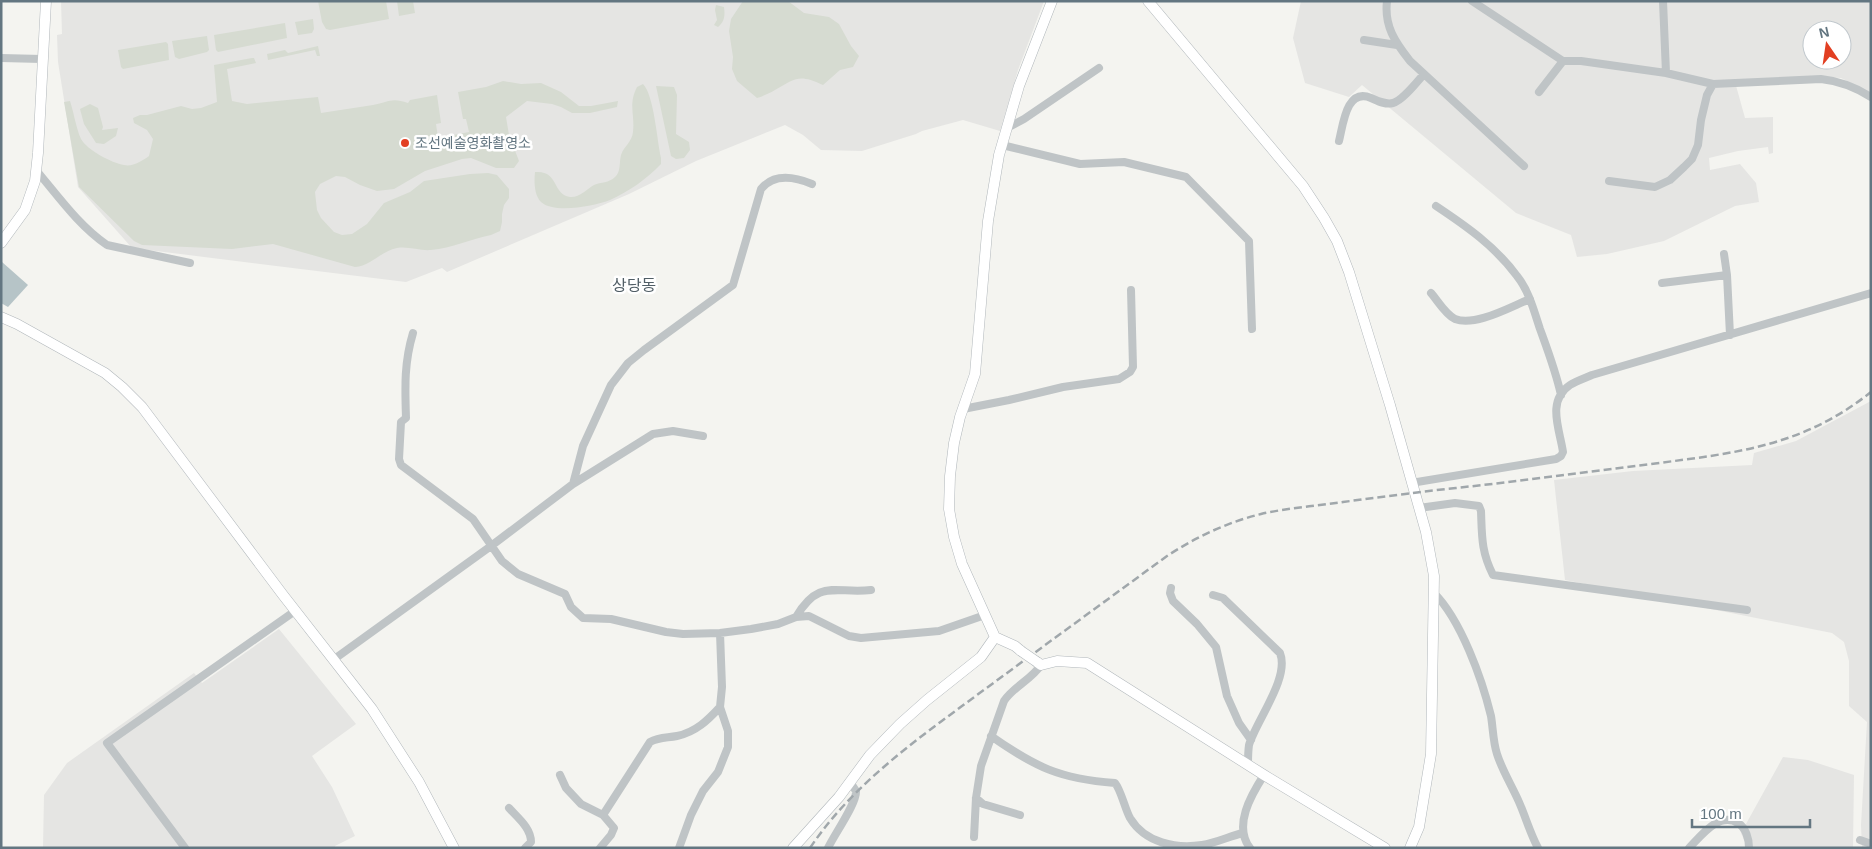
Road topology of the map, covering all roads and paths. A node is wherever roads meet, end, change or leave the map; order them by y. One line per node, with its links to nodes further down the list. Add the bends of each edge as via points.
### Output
1 (46, 1): 10 (street)
2 (1052, 1): 18 (street, via 1019,86)
3 (1148, 1): 42 (street, via 1303,186 1337,241 1390,405)
4 (1387, 1): 8 (street, via 1388,28)
5 (1472, 1): 11 (street)
6 (1663, 1): 13 (street)
7 (1364, 40): 8 (street)
8 (1397, 45): 14 (street)
9 (1, 58): 10 (street)
10 (42, 59): 22 (street)
11 (1563, 61): 13 (street); 16 (street)
12 (1099, 68): 18 (street, via 1024,120)
13 (1666, 73): 15 (street)
14 (1424, 74): 19 (street, via 1397,102 1385,104 1366,96 1350,102); 21 (street)
15 (1713, 84): 17 (street, via 1821,79 1837,81); 23 (street, via 1701,120 1698,144 1692,159 1684,167 1656,187)
16 (1539, 92)
17 (1871, 97)
18 (1007, 128): 20 (street)
19 (1339, 141)
20 (1002, 144): 36 (street, via 1080,164 1124,162 1186,177 1249,241); 40 (street, via 988,221 975,374)
21 (1524, 166)
22 (36, 170): 26 (street, via 25,210); 28 (street, via 74,215 107,245)
23 (1609, 181)
24 (812, 184): 43 (street, via 781,178 769,181 761,188 733,285 628,363 611,385 583,446)
25 (1436, 206): 34 (street, via 1487,242 1518,277)
26 (1, 243)
27 (1724, 254): 29 (street)
28 (190, 263)
29 (1727, 275): 30 (street); 38 (street)
30 (1662, 283)
31 (1131, 290): 40 (street, via 1133,367 1130,372 1119,379 1063,386)
32 (1431, 293): 34 (street, via 1448,314 1464,321 1479,320)
33 (1871, 294): 38 (street)
34 (1530, 299): 39 (street)
35 (1, 317): 51 (street, via 105,373 136,400)
36 (1252, 329)
37 (413, 333): 45 (street, via 405,370 406,418 400,422 401,465 473,519)
38 (1730, 335): 39 (street, via 1592,375 1569,385)
39 (1561, 395): 42 (street, via 1556,406 1556,418 1562,448 1561,456 1556,459)
40 (963, 409): 52 (street, via 954,443 949,509 962,564)
41 (703, 436): 43 (street, via 673,431 653,434)
42 (1411, 483): 44 (street)
43 (573, 484): 45 (street)
44 (1418, 508): 48 (street, via 1426,532); 50 (street, via 1455,503 1479,506 1482,545 1493,575)
45 (491, 546): 54 (street, via 518,574 565,594 571,607 583,618 683,634); 56 (street)
46 (1171, 588): 60 (street, via 1173,601 1216,647 1227,696 1239,723)
47 (871, 590): 53 (street, via 819,592)
48 (1434, 593): 83 (street, via 1431,754 1419,827); 84 (street, via 1444,603 1473,658 1486,698 1497,753)
49 (1213, 595): 60 (street, via 1223,598 1280,653 1282,660 1273,695)
50 (1747, 610)
51 (295, 611): 56 (street); 74 (street, via 107,743)
52 (985, 615): 53 (street, via 939,631 861,638 849,636 809,616); 55 (street)
53 (796, 617): 54 (street, via 778,624)
54 (720, 633): 58 (street)
55 (995, 636): 57 (street, bridge); 64 (street, via 981,657 900,724)
56 (334, 660): 75 (street, via 395,742)
57 (1039, 664): 59 (street, via 1035,674 1010,692 1004,701); 61 (street, via 1057,661 1087,663)
58 (720, 707): 67 (street, via 707,721 688,733 650,742); 78 (street, via 728,732 726,756 703,791)
59 (991, 736): 65 (street, via 981,766); 73 (street, via 1036,766 1088,781 1115,783 1131,819 1141,832 1164,843)
60 (1252, 740): 61 (street)
61 (1248, 765): 63 (street)
62 (560, 775): 67 (street, via 566,788 581,804)
63 (1264, 775): 69 (street, via 1254,790); 82 (street)
64 (850, 782): 79 (street); 80 (street, via 857,796)
65 (976, 798): 68 (street, via 983,804); 70 (street)
66 (509, 808): 76 (street, via 531,834 531,842)
67 (603, 815): 77 (street, via 614,828)
68 (1020, 815)
69 (1243, 833): 73 (street); 81 (street)
70 (974, 837)
71 (1860, 840): 72 (street)
72 (1871, 844)
73 (1191, 847)
74 (185, 848)
75 (454, 848)
76 (525, 848)
77 (600, 848)
78 (679, 848)
79 (793, 848)
80 (828, 848)
81 (1250, 848)
82 (1385, 848)
83 (1410, 848)
84 (1538, 848)
85 (1689, 848): 86 (street, via 1717,822 1726,819 1740,824)
86 (1749, 848)

